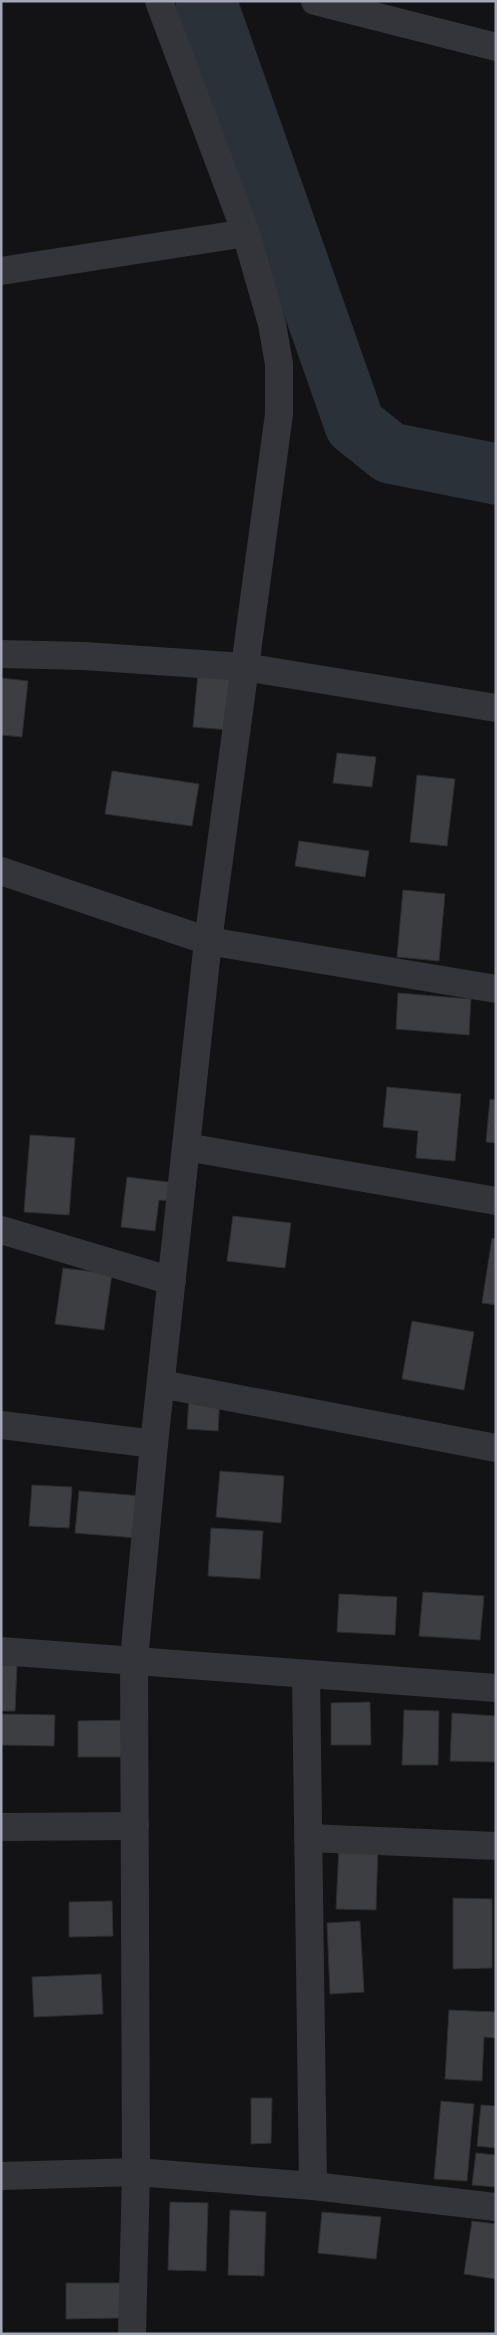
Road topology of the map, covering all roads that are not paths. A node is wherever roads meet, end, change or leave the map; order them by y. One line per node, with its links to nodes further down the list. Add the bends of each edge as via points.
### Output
1 (159, 1): 4 (street)
2 (315, 1): 3 (street)
3 (496, 46)
4 (246, 233): 5 (street); 7 (street, via 277,344 280,385 279,414)
5 (1, 271)
6 (1, 654): 7 (street)
7 (244, 667): 8 (street); 10 (street)
8 (496, 708)
9 (1, 871): 10 (street)
10 (208, 942): 11 (street); 12 (street)
11 (496, 989)
12 (186, 1147): 13 (street); 15 (street)
13 (496, 1201)
14 (1, 1230): 15 (street)
15 (172, 1281): 16 (street)
16 (161, 1384): 18 (street); 19 (street)
17 (1, 1425): 18 (street)
18 (154, 1444): 21 (street)
19 (496, 1448)
20 (1, 1651): 21 (street)
21 (134, 1660): 22 (street); 24 (street)
22 (306, 1675): 23 (street); 26 (street)
23 (496, 1688)
24 (135, 1826): 25 (street); 28 (street)
25 (1, 1827)
26 (308, 1838): 27 (street); 30 (street)
27 (496, 1846)
28 (136, 2172): 29 (street); 30 (street); 32 (street)
29 (1, 2176)
30 (313, 2186): 31 (street)
31 (496, 2207)
32 (132, 2334)

